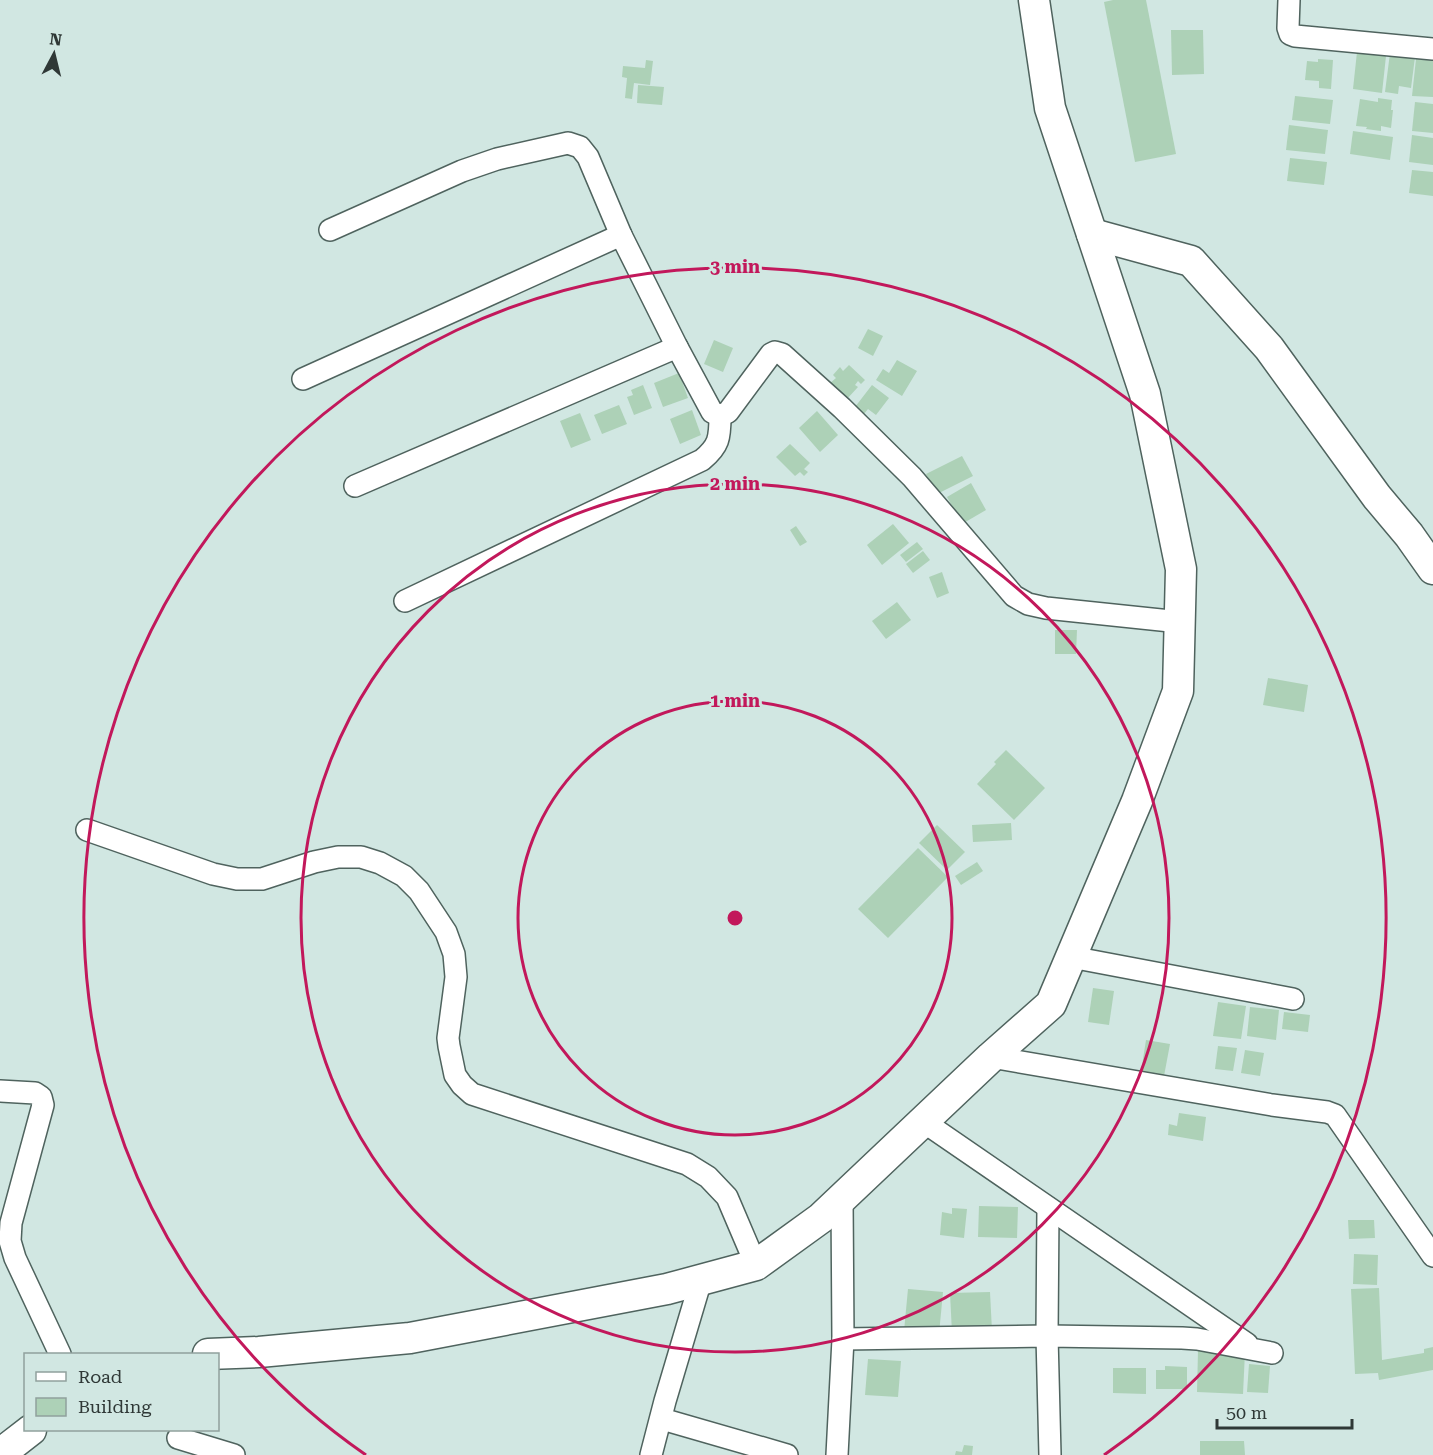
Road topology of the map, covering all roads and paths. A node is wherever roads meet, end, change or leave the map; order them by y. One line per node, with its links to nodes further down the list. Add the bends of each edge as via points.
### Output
1 (1034, 0): 5 (main road, via 1050,108)
2 (1289, 0): 3 (street, via 1288,28 1295,36)
3 (1433, 49)
4 (330, 230): 6 (street, via 462,171 568,143 580,147 588,157)
5 (1092, 234): 11 (main road, via 1191,261 1269,348 1377,497); 14 (main road, via 1145,394 1181,568)
6 (621, 235): 7 (street); 8 (street)
7 (677, 347): 9 (street, via 712,412); 10 (street)
8 (303, 379)
9 (720, 416): 13 (street, via 717,443 702,460); 14 (street, via 728,412 771,354 782,354 912,477 1014,596 1046,608)
10 (356, 486)
11 (1421, 535): 12 (main road)
12 (1433, 569)
13 (405, 601)
14 (1180, 622): 16 (main road, via 1178,691 1137,801)
15 (87, 830): 24 (street, via 237,879 262,879 338,857 361,857 404,876 446,932 454,954 456,977 448,1038 455,1075 462,1085 471,1094 687,1164 708,1177 727,1197)
16 (1071, 957): 17 (street); 18 (main road, via 1051,1004)
17 (1293, 999)
18 (991, 1057): 20 (main road); 23 (street, via 1335,1115)
19 (0, 1091): 28 (street, via 35,1093 43,1105 11,1223 10,1241)
20 (924, 1122): 21 (main road); 22 (street)
21 (842, 1199): 24 (main road); 27 (street)
22 (1048, 1208): 26 (street); 26 (street, via 1263,1351 1197,1339)
23 (1433, 1256)
24 (756, 1265): 25 (main road)
25 (701, 1280): 29 (main road, via 410,1338); 30 (street)
26 (1047, 1336): 27 (street); 38 (street)
27 (843, 1339): 37 (street)
28 (60, 1353)
29 (219, 1354)
30 (662, 1419): 35 (street); 36 (street)
31 (30, 1431): 33 (main road)
32 (177, 1441): 34 (street)
33 (0, 1454)
34 (234, 1455)
35 (651, 1455)
36 (788, 1455)
37 (837, 1455)
38 (1050, 1455)

